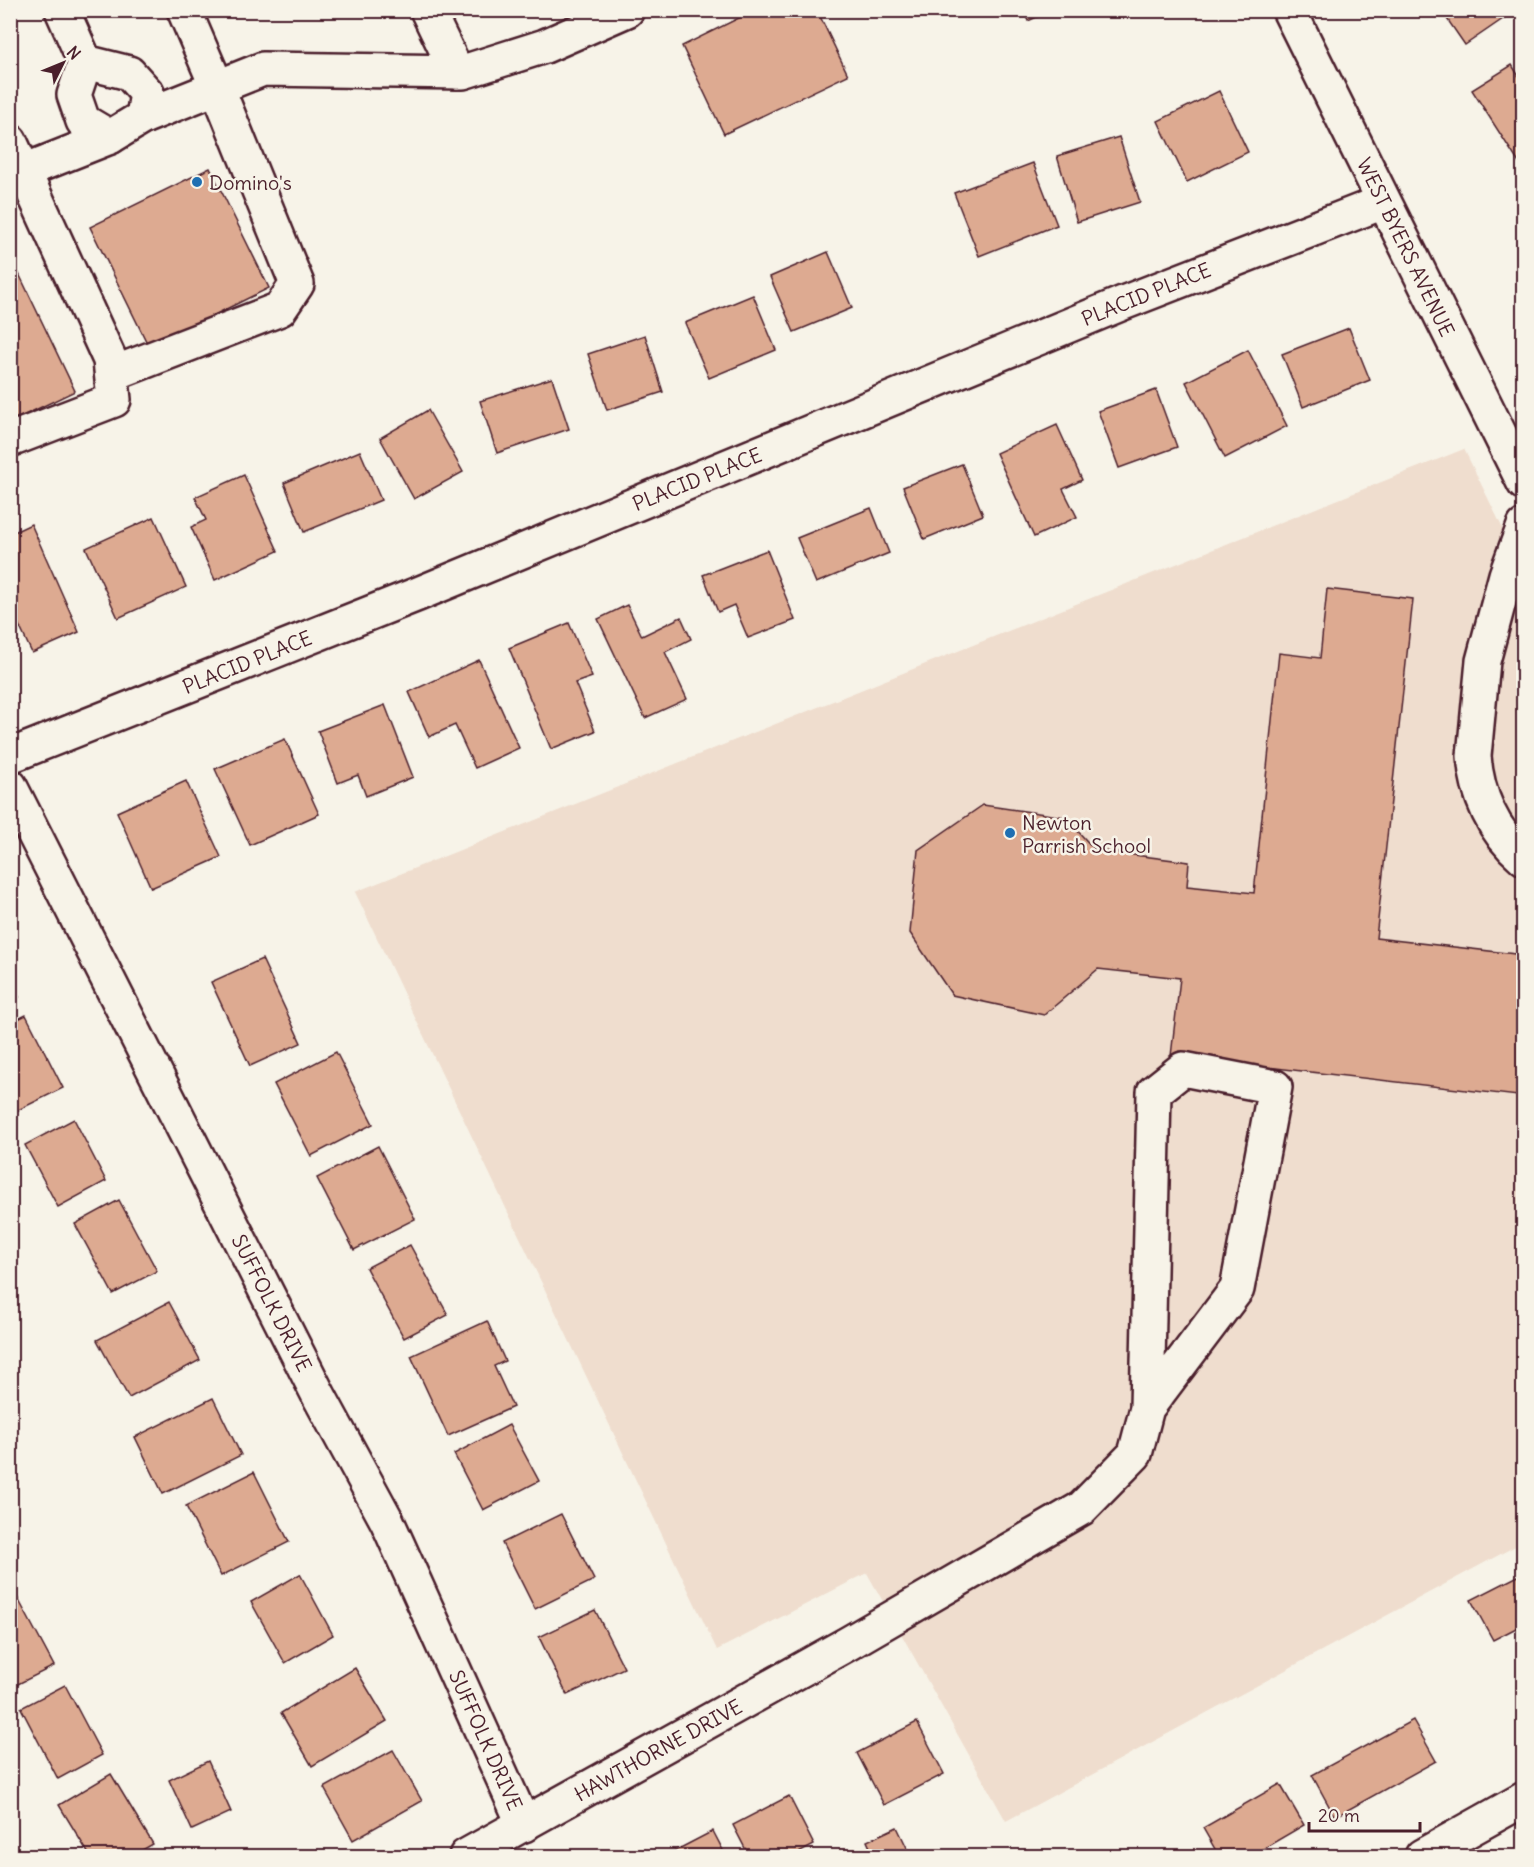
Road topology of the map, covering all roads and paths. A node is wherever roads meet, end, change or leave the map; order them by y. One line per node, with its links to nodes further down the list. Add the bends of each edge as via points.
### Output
1 (62, 10): 6 (street)
2 (184, 10): 8 (street)
3 (427, 10): 7 (street)
4 (627, 10): 7 (street, via 545,46)
5 (1289, 10): 13 (street, WEST BYERS AVENUE)
6 (85, 62): 9 (street, via 129,74 147,93); 10 (street, via 74,95 83,121)
7 (457, 72): 8 (street, via 263,69)
8 (217, 87): 9 (street); 14 (street, via 297,284 280,309)
9 (142, 117): 10 (street)
10 (110, 137): 12 (street)
11 (10, 141): 12 (street)
12 (24, 171): 14 (street, via 110,360)
13 (1383, 201): 16 (street, WEST BYERS AVENUE); 18 (street, PLACID PLACE)
14 (112, 374): 15 (street, via 114,400)
15 (10, 440)
16 (1524, 483)
17 (1524, 526): 20 (street, via 1483,661 1474,756 1486,809 1501,834)
18 (10, 756)
19 (10, 786): 23 (street, SUFFOLK DRIVE, via 319,1396 387,1521)
20 (1524, 858)
21 (1147, 1408): 21 (street, via 1237,1289 1275,1088 1183,1069 1154,1092); 23 (street, HAWTHORNE DRIVE, via 1135,1454 1082,1508)
22 (1524, 1798): 25 (street)
23 (524, 1825): 24 (street, HAWTHORNE DRIVE)
24 (466, 1857)
25 (1422, 1857)

